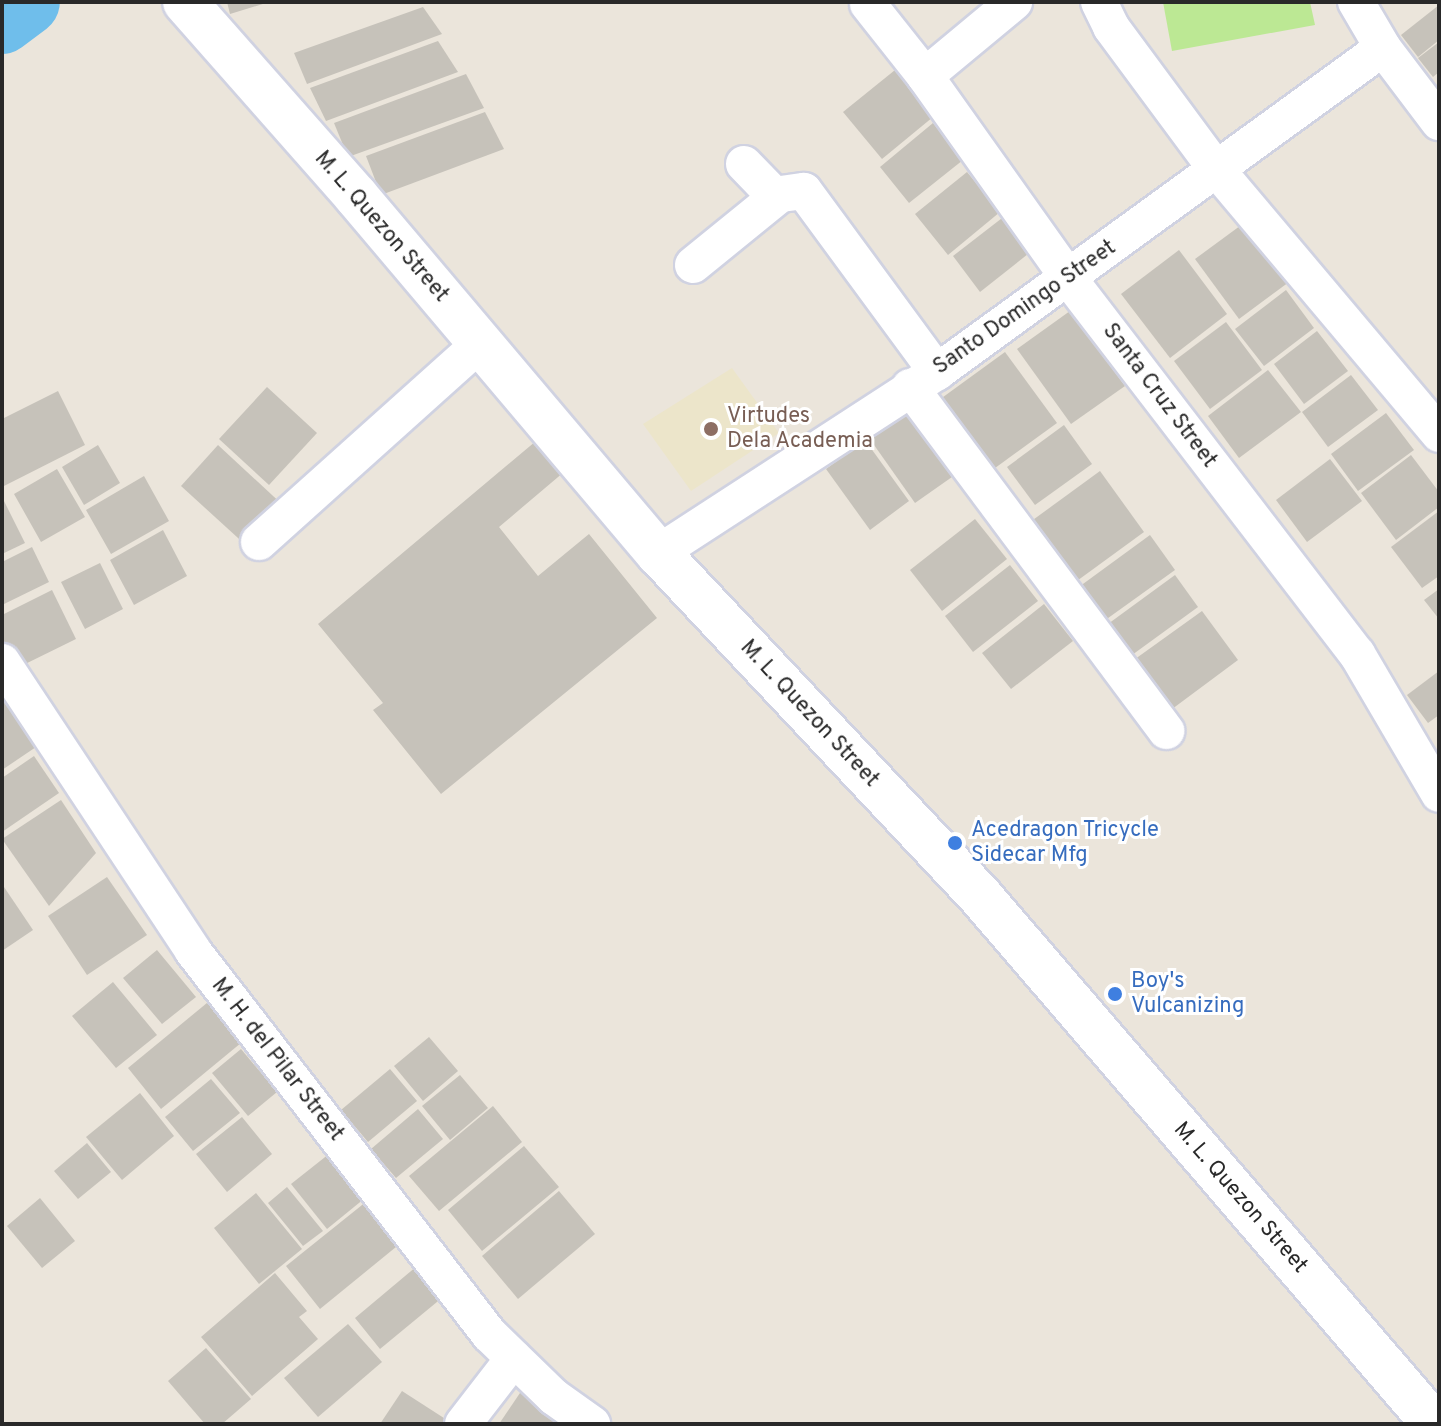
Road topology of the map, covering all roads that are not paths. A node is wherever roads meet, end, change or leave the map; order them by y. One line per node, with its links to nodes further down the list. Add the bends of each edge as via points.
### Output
1 (185, 2): 14 (street, M. L. Quezon Street)
2 (1014, 2): 7 (street)
3 (1099, 2): 10 (street, via 1111,27)
4 (1356, 2): 6 (street)
5 (868, 4): 7 (street, Santa Cruz Street)
6 (1383, 48): 8 (street); 10 (street, Santo Domingo Street)
7 (925, 76): 13 (street, Santa Cruz Street)
8 (1439, 122)
9 (744, 164): 11 (street)
10 (1217, 170): 13 (street, Santo Domingo Street); 16 (street)
11 (779, 195): 12 (street); 15 (street, via 804,191)
12 (693, 265)
13 (1069, 279): 15 (street, Santo Domingo Street); 21 (street, Santa Cruz Street, via 1357,654)
14 (481, 343): 17 (street); 18 (street, M. L. Quezon Street)
15 (923, 380): 18 (street, Santo Domingo Street); 20 (street)
16 (1439, 434)
17 (259, 542)
18 (658, 553): 25 (street, M. L. Quezon Street, via 981,897)
19 (2, 662): 22 (street, M. H. del Pilar Street, via 193,951 489,1334)
20 (1166, 731)
21 (1439, 794)
22 (514, 1358): 23 (street); 24 (street, M. H. del Pilar Street)
23 (463, 1424)
24 (592, 1424)
25 (1434, 1424)

